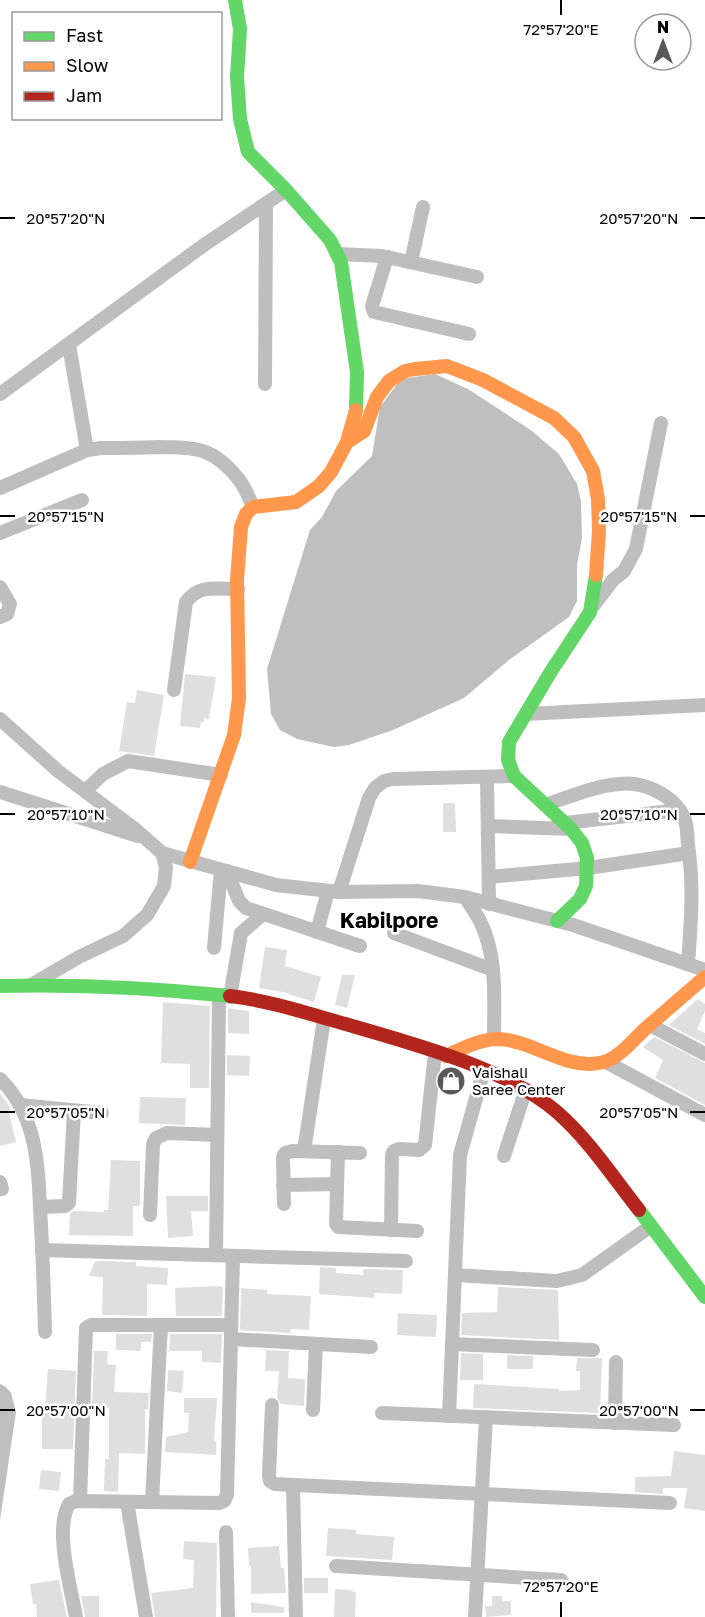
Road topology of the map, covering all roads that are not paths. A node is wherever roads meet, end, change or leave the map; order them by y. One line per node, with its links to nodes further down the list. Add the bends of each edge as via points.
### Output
1 (235, 0): 2 (street, via 240,29 240,119 248,152)
2 (286, 190): 3 (street); 5 (street, via 330,240)
3 (266, 204): 10 (street, via 204,244); 11 (street)
4 (423, 207): 7 (street)
5 (337, 254): 6 (street); 14 (street, via 357,372 356,410)
6 (387, 256): 7 (street); 9 (street, via 372,306 374,312)
7 (411, 262): 8 (street)
8 (477, 277)
9 (469, 334)
10 (69, 345): 12 (street); 15 (street)
11 (265, 384)
12 (0, 394)
13 (661, 423): 22 (street, via 636,549 624,571)
14 (347, 442): 18 (street, via 332,472 307,496 296,502); 22 (street, via 363,431 377,397 389,381 405,371 440,366 483,380 554,418 574,437 593,471 598,499 597,574)
15 (87, 450): 16 (street); 18 (street, via 190,447 206,452 241,483)
16 (0, 488)
17 (82, 500): 19 (street)
18 (253, 507): 21 (street, via 241,527)
19 (0, 533)
20 (0, 587): 23 (street, via 10,604 7,614)
21 (238, 589): 24 (street, via 198,590 186,602); 28 (street, via 239,698 234,735)
22 (590, 612): 26 (street)
23 (0, 617)
24 (174, 690)
25 (705, 705): 26 (street)
26 (526, 714): 29 (street, via 509,742 508,767)
27 (2, 723): 31 (street)
28 (221, 775): 31 (street, via 128,761 103,774); 40 (street)
29 (514, 776): 30 (street); 33 (street)
30 (487, 777): 35 (street); 44 (street, via 384,781 375,788 366,806)
31 (85, 791): 37 (street)
32 (0, 792): 37 (street)
33 (545, 805): 34 (street, via 621,783 657,791); 36 (street)
34 (680, 810): 36 (street); 39 (street)
35 (488, 826): 36 (street); 43 (street)
36 (568, 826): 41 (street, via 582,843)
37 (146, 839): 38 (street)
38 (162, 853): 40 (street); 57 (street, via 166,867 164,886 147,915 123,936)
39 (689, 853): 41 (street); 53 (street, via 692,899)
40 (190, 862): 42 (street)
41 (588, 868): 43 (street); 48 (street, via 580,899)
42 (224, 871): 44 (street, via 276,885); 47 (street, via 239,901); 52 (street)
43 (489, 877): 46 (street)
44 (333, 892): 45 (street, via 418,891); 49 (street)
45 (465, 897): 46 (street); 54 (street, via 480,922)
46 (489, 904): 48 (street)
47 (263, 914): 49 (street); 60 (street, via 241,933)
48 (557, 921): 53 (street)
49 (316, 932): 51 (street)
50 (394, 933): 54 (street)
51 (360, 946)
52 (214, 948)
53 (688, 964): 55 (street)
54 (493, 970): 63 (street)
55 (705, 970)
56 (705, 977): 59 (street)
57 (31, 985): 58 (street); 60 (street)
58 (0, 986)
59 (699, 991): 62 (street)
60 (225, 996): 61 (street, via 262,1000); 74 (street)
61 (324, 1019): 64 (street); 75 (street)
62 (650, 1025): 65 (street); 66 (street)
63 (494, 1039): 64 (street); 66 (street, via 509,1040 573,1062)
64 (441, 1054): 67 (street); 85 (street, via 425,1145 419,1150 399,1149 392,1155)
65 (705, 1054)
66 (606, 1062): 73 (street)
67 (484, 1070): 69 (street); 91 (street, via 460,1155)
68 (0, 1079): 70 (street)
69 (526, 1089): 78 (street); 84 (street, via 558,1113 592,1149)
70 (20, 1105): 71 (street); 82 (street, via 38,1162)
71 (74, 1111): 72 (street); 82 (street, via 69,1203)
72 (102, 1113)
73 (705, 1115)
74 (217, 1135): 83 (street, via 167,1133 156,1138); 88 (street)
75 (304, 1151): 76 (street); 80 (street, via 285,1153)
76 (338, 1152): 77 (street); 79 (street)
77 (360, 1153)
78 (504, 1156)
79 (337, 1184): 80 (street); 85 (street, via 338,1227)
80 (284, 1185): 81 (street)
81 (284, 1204)
82 (40, 1207): 87 (street)
83 (150, 1215)
84 (651, 1226): 91 (street, via 571,1279); 92 (street)
85 (391, 1230): 86 (street)
86 (417, 1231)
87 (42, 1250): 88 (street); 94 (street)
88 (216, 1255): 89 (street)
89 (233, 1256): 90 (street); 95 (street)
90 (406, 1261)
91 (455, 1275): 97 (street)
92 (705, 1297)
93 (161, 1325): 95 (street); 110 (street, via 86,1328); 112 (street)
94 (45, 1332)
95 (231, 1332): 96 (street); 112 (street, via 227,1495 219,1503)
96 (316, 1344): 98 (street); 102 (street)
97 (452, 1344): 99 (street); 104 (street)
98 (371, 1347)
99 (593, 1350)
100 (616, 1362): 106 (street)
101 (272, 1405): 108 (street, via 270,1481)
102 (313, 1410)
103 (382, 1413): 104 (street)
104 (449, 1416): 105 (street)
105 (486, 1417): 106 (street); 109 (street)
106 (615, 1423): 107 (street)
107 (675, 1425)
108 (293, 1485): 109 (street); 121 (street)
109 (483, 1494): 113 (street); 116 (street)
110 (80, 1501): 111 (street); 118 (street, via 66,1509 64,1535)
111 (128, 1502): 112 (street); 119 (street)
112 (152, 1502)
113 (670, 1503)
114 (226, 1532): 120 (street)
115 (336, 1566): 116 (street)
116 (477, 1575): 117 (street); 122 (street)
117 (561, 1580)
118 (76, 1617)
119 (146, 1617)
120 (228, 1617)
121 (296, 1617)
122 (475, 1617)

